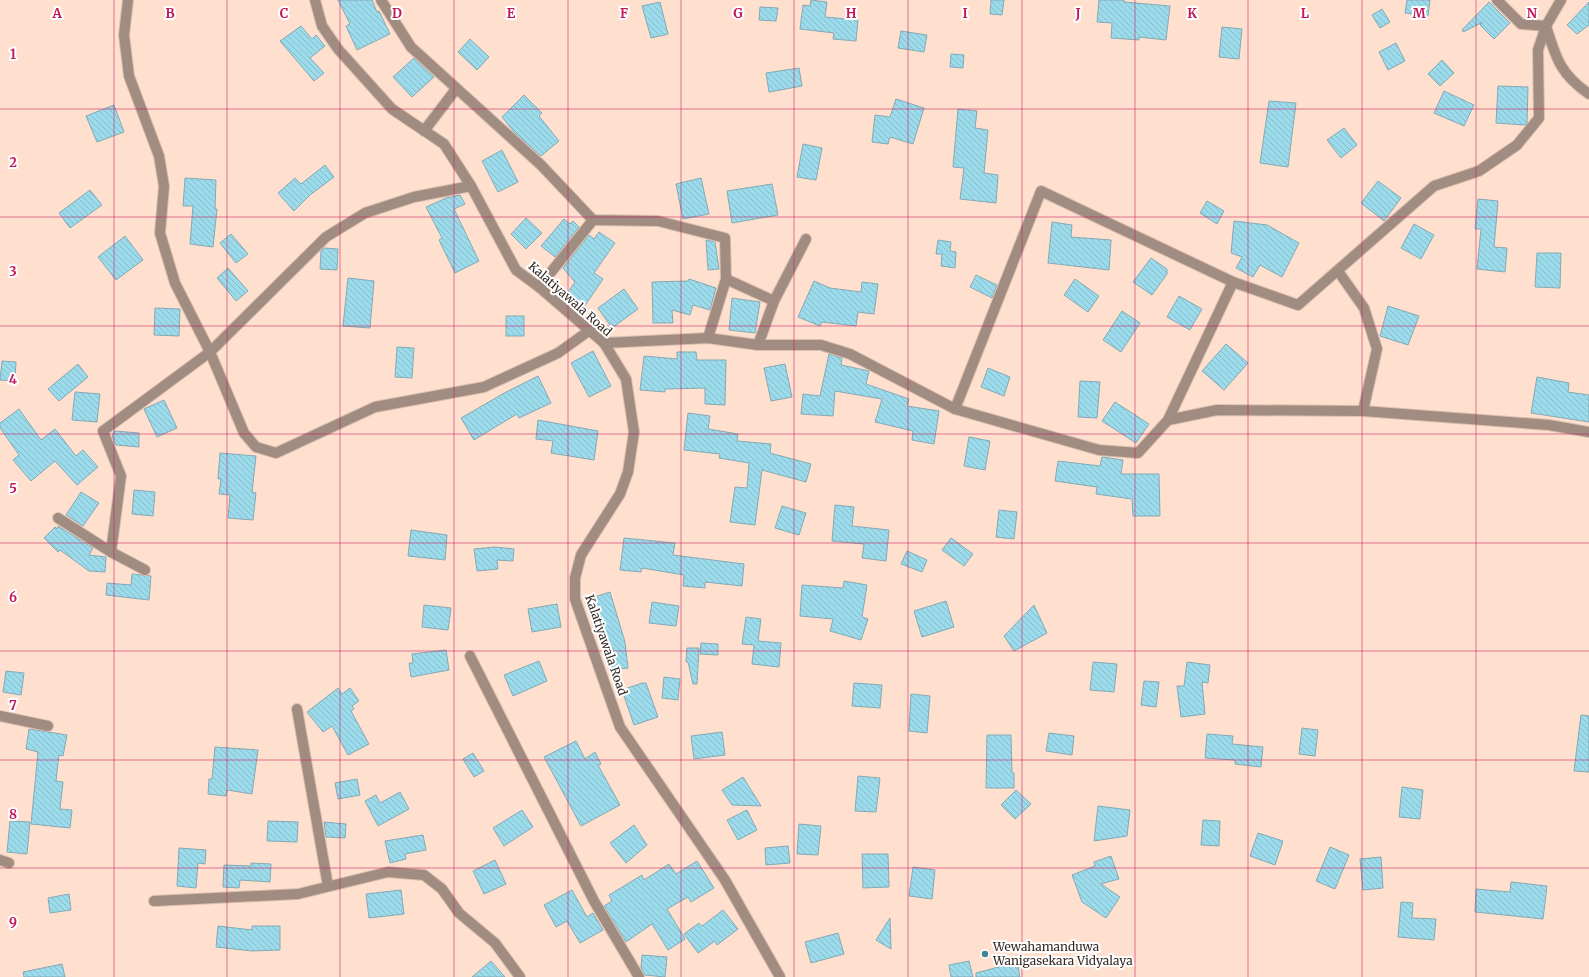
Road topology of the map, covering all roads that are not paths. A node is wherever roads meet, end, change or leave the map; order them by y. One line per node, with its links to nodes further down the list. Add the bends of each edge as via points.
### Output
1 (128, 0): 22 (street, via 124,35 129,76 159,156 164,186 160,233 175,283)
2 (315, 0): 9 (street, Kalatiyawala Road, via 322,26 338,50 392,109)
3 (380, 0): 7 (street, via 411,47)
4 (1497, 0): 6 (street, via 1521,24)
5 (1561, 0): 6 (street)
6 (1546, 26): 8 (street, via 1558,63 1574,83); 13 (street, via 1538,50 1539,118 1517,146 1479,171 1434,186)
7 (456, 89): 9 (street); 11 (street, via 541,165)
8 (1589, 94)
9 (424, 131): 10 (street, Kalatiyawala Road, via 444,144)
10 (471, 186): 16 (street, Kalatiyawala Road, via 516,270); 22 (street, via 414,197 365,213 326,237)
11 (593, 220): 14 (street, via 658,222 724,238); 16 (street)
12 (806, 239): 17 (street)
13 (1338, 271): 15 (street, via 1298,305); 24 (street, via 1364,308 1377,349)
14 (726, 279): 17 (street); 19 (street)
15 (1233, 282): 23 (street, via 1041,191); 25 (street)
16 (539, 287): 18 (street, Kalatiyawala Road)
17 (774, 301): 21 (street)
18 (590, 330): 20 (street, Kalatiyawala Road); 22 (street, via 558,353 484,387 374,407 276,453 256,446 244,433)
19 (708, 338): 20 (street); 21 (street)
20 (604, 343): 38 (street, Kalatiyawala Road, via 626,379 634,432 628,472 620,494 581,555 574,578 576,599 620,726 725,880)
21 (758, 345): 23 (street, via 821,345 850,354)
22 (210, 352): 28 (street, via 103,431 122,476)
23 (955, 409): 25 (street, via 1099,450 1138,453)
24 (1363, 411): 25 (street, via 1217,410); 26 (street, via 1549,425)
25 (1168, 420)
26 (1589, 432)
27 (58, 518): 28 (street)
28 (111, 552): 29 (street)
29 (145, 570)
30 (470, 656): 37 (street, via 594,901)
31 (297, 709): 34 (street)
32 (0, 716): 33 (street)
33 (48, 726)
34 (328, 886): 35 (street, via 298,894); 36 (street, via 388,872 424,875 442,889 459,914 495,943)
35 (154, 901)
36 (520, 977)
37 (639, 977)
38 (780, 977)

